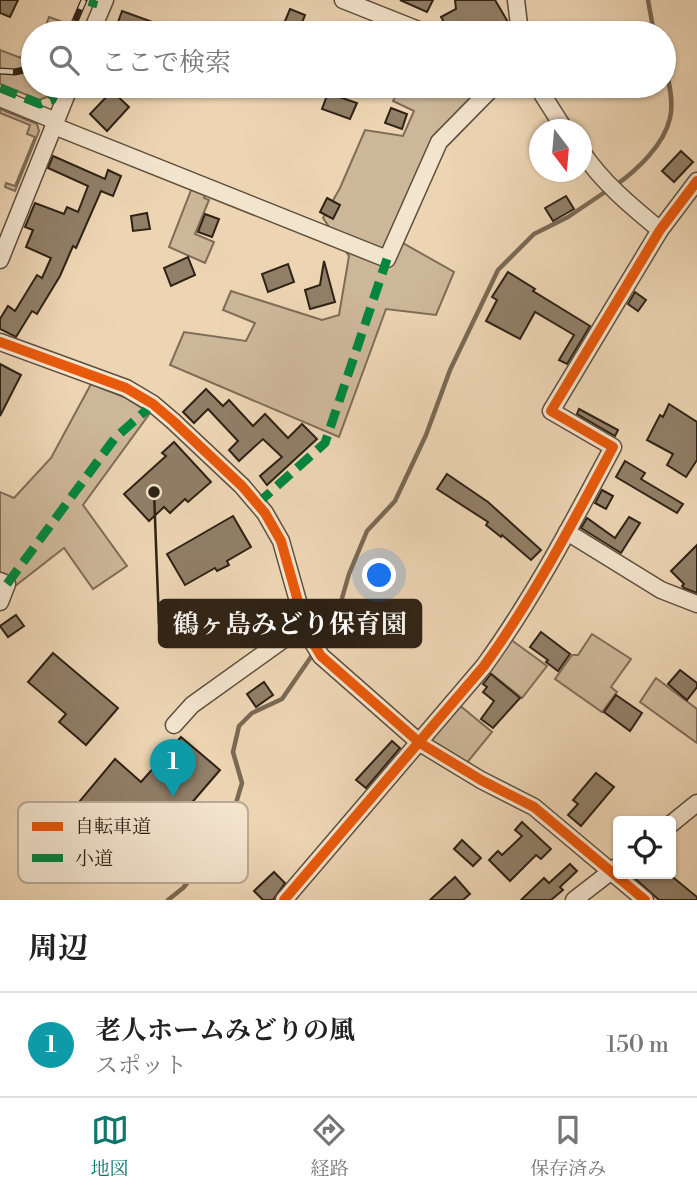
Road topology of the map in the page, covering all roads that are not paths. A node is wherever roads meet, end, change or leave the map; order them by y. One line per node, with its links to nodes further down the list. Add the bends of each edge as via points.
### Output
1 (105, 0): 4 (street)
2 (343, 0): 5 (street)
3 (516, 0): 6 (street)
4 (96, 21)
5 (396, 21)
6 (519, 21)
7 (0, 98): 12 (street)
8 (65, 98): 12 (street)
9 (482, 98): 12 (street, via 439,142 387,260)
10 (545, 98): 11 (street)
11 (558, 119)
12 (55, 123): 15 (street)
13 (592, 167): 16 (street)
14 (697, 181): 16 (street)
15 (6, 228): 17 (street)
16 (660, 230): 19 (street, via 551,411 613,447)
17 (0, 260)
18 (0, 342): 23 (street, via 126,388 173,421 265,513 281,541)
19 (567, 532): 22 (street, via 662,590); 25 (street, via 508,634)
20 (0, 581): 21 (street, via 7,584)
21 (0, 602)
22 (697, 604)
23 (305, 624): 24 (street, via 192,705); 25 (street, via 321,656)
24 (174, 725)
25 (420, 743): 28 (street, via 534,807); 31 (street)
26 (697, 803): 27 (street)
27 (676, 820)
28 (613, 867)
29 (613, 871): 32 (street)
30 (625, 879): 33 (street)
31 (284, 900)
32 (574, 900)
33 (645, 900)

